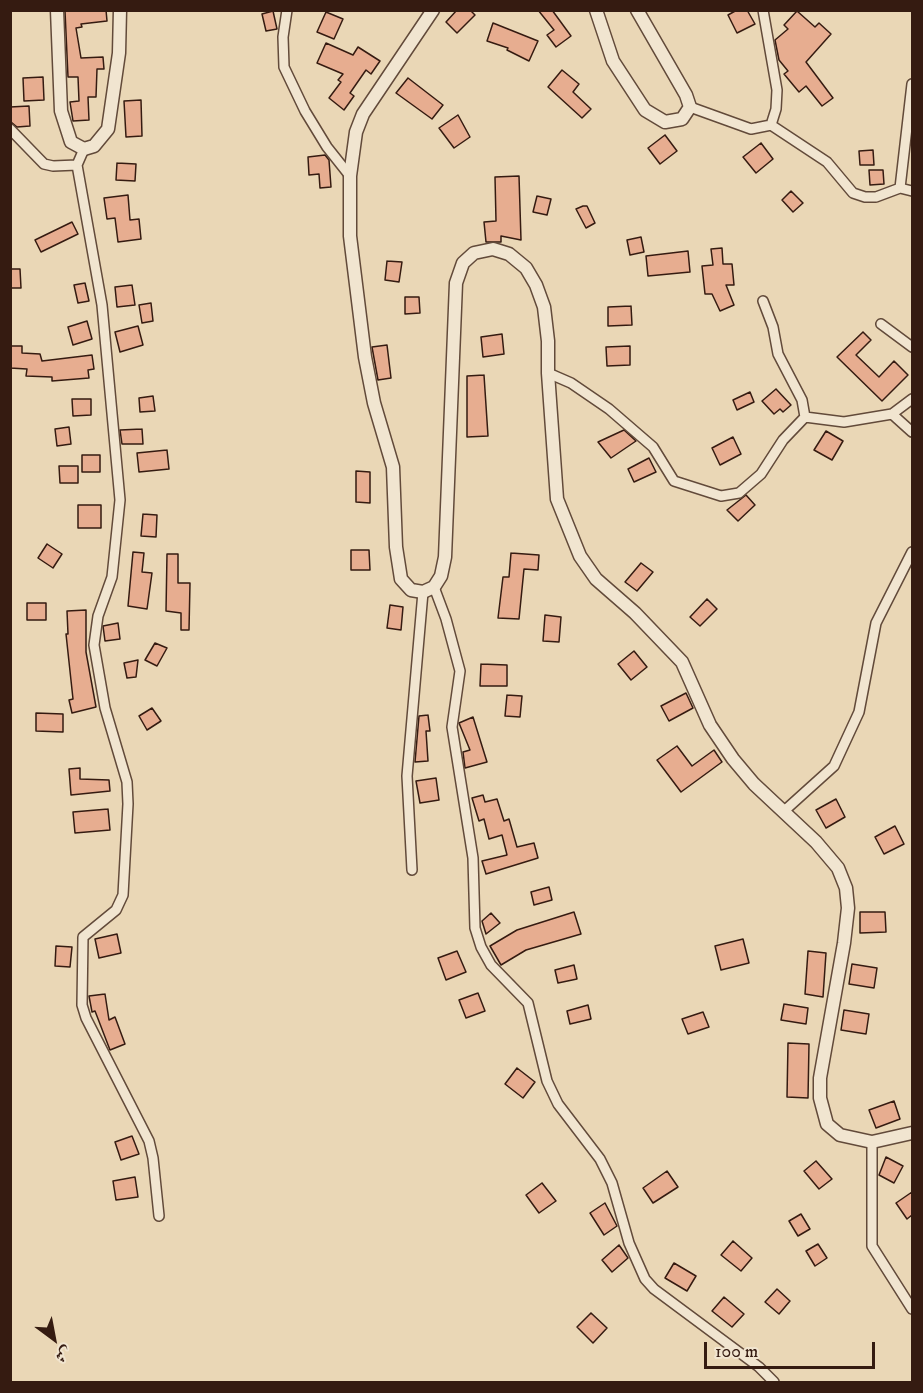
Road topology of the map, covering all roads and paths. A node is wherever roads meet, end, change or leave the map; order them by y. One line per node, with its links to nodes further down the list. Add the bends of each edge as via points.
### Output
1 (57, 10): 12 (street, via 63,119 71,142)
2 (120, 10): 12 (street, via 119,53 108,129 93,146)
3 (287, 10): 14 (street, via 284,67 322,138)
4 (433, 10): 14 (street, via 363,114 356,132)
5 (596, 10): 9 (street, via 613,61 645,110 659,120 674,121 682,119)
6 (637, 10): 9 (street)
7 (763, 10): 10 (street, via 777,90)
8 (912, 84): 15 (street)
9 (690, 107): 10 (street, via 751,129)
10 (771, 125): 15 (street, via 827,162 853,193 876,197)
11 (10, 129): 13 (street, via 44,164)
12 (84, 149): 13 (street)
13 (77, 165): 31 (street, via 102,305 119,471 112,577 95,629 94,645 105,708 127,782 128,804 123,895 116,910 83,937 82,1005 148,1142)
14 (350, 176): 26 (street, via 350,236 364,357 393,467 401,579 411,590)
15 (900, 188): 16 (street)
16 (912, 191)
17 (763, 301): 23 (street, via 778,354 802,400)
18 (881, 324): 19 (street)
19 (912, 347)
20 (548, 373): 23 (street, via 571,383 609,409 653,447 674,481 721,496 739,493 762,474 783,440); 26 (street, via 544,307 526,268 509,254 493,249 474,253 463,263 456,283 445,557 441,576); 27 (street, via 556,500 580,556 596,579 682,662 710,725 754,784)
21 (912, 399): 22 (street)
22 (892, 414): 23 (street, via 844,422); 24 (street)
23 (805, 417)
24 (912, 432)
25 (912, 552): 27 (street, via 876,623 859,712 834,766)
26 (429, 589): 28 (street, via 407,776); 33 (street, via 446,619 460,671 452,726 473,858 475,928 481,947 496,971 528,1003 547,1081 558,1104 608,1175 629,1243 645,1279 759,1367)
27 (783, 812): 30 (street, via 838,868 846,888 844,943 820,1078 820,1098 827,1124 834,1131)
28 (412, 870)
29 (912, 1133): 30 (street)
30 (872, 1142): 32 (street, via 872,1246)
31 (159, 1216)
32 (912, 1309)
33 (774, 1383)

